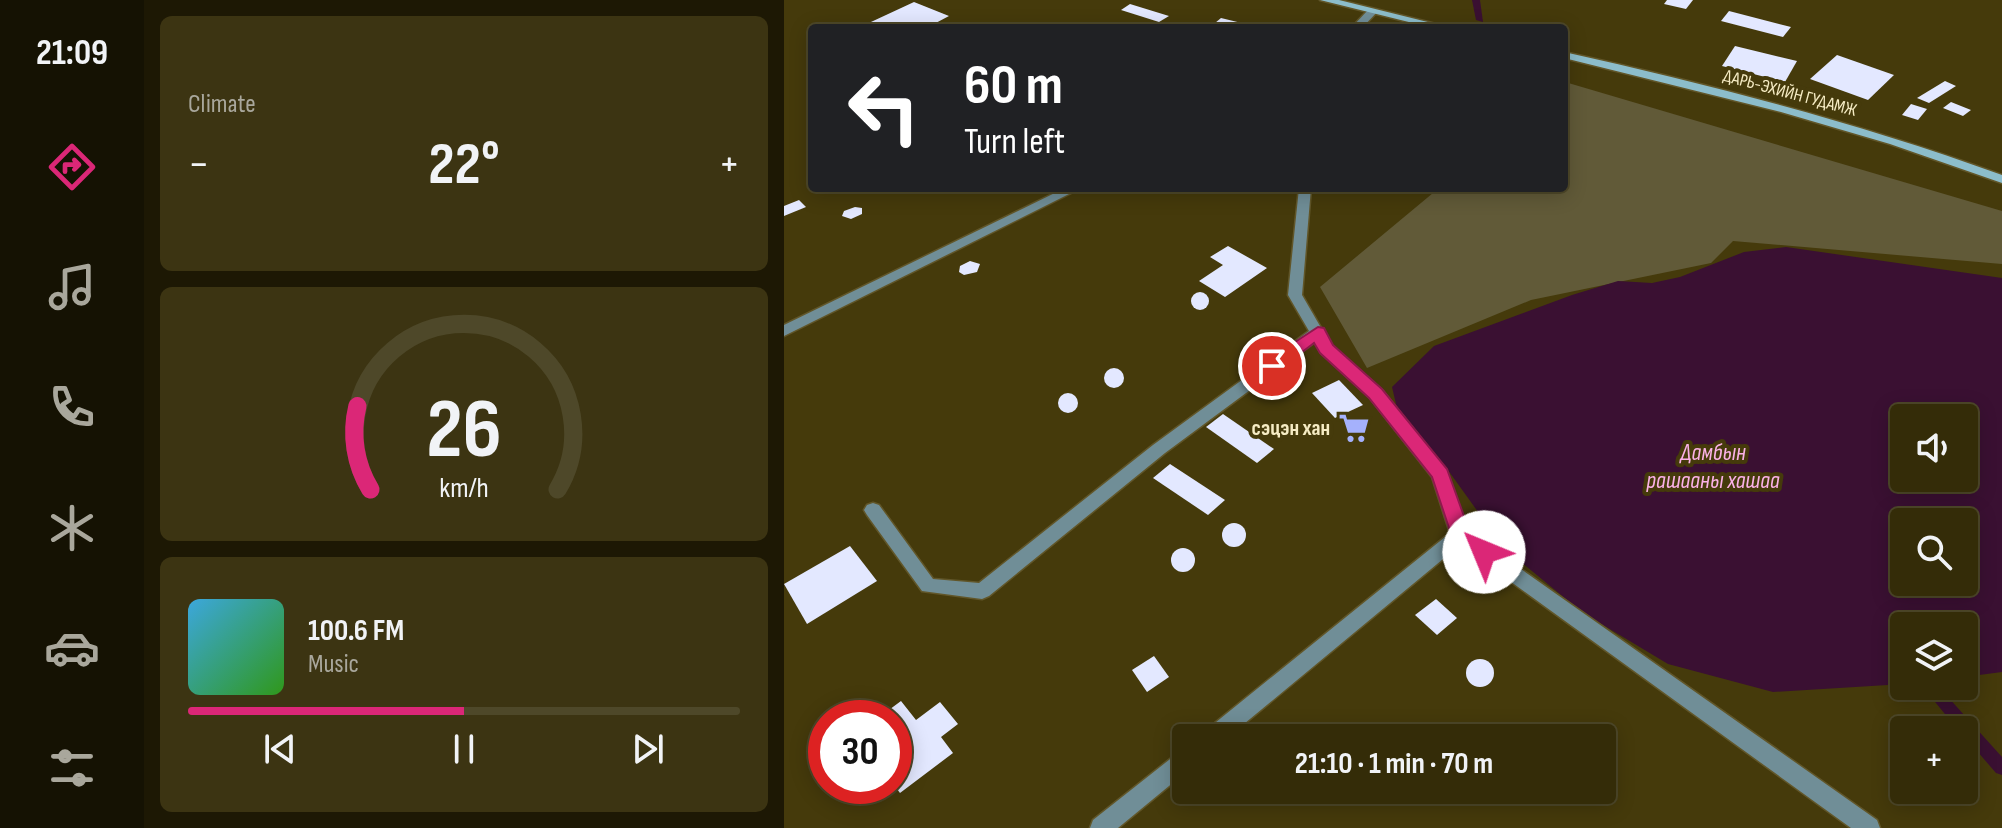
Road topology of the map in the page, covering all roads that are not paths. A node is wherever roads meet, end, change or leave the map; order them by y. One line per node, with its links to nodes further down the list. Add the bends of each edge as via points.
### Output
1 (1325, 0): 2 (main road)
2 (1373, 11): 3 (street); 4 (main road)
3 (1360, 24)
4 (1430, 24)
5 (1568, 56): 6 (main road, ДАРЬ-ЭХИЙН ГУДАМЖ, via 1909,144)
6 (2002, 179)
7 (1067, 192): 9 (street)
8 (1305, 192): 10 (street, via 1295,295)
9 (784, 331)
10 (1318, 332): 11 (street, via 1159,449 982,591 928,586); 12 (street, via 1326,349 1376,394 1440,475)
11 (873, 510)
12 (1460, 535): 13 (street); 16 (street)
13 (1229, 724)
14 (1172, 770): 15 (street)
15 (1101, 828)
16 (1869, 828)

